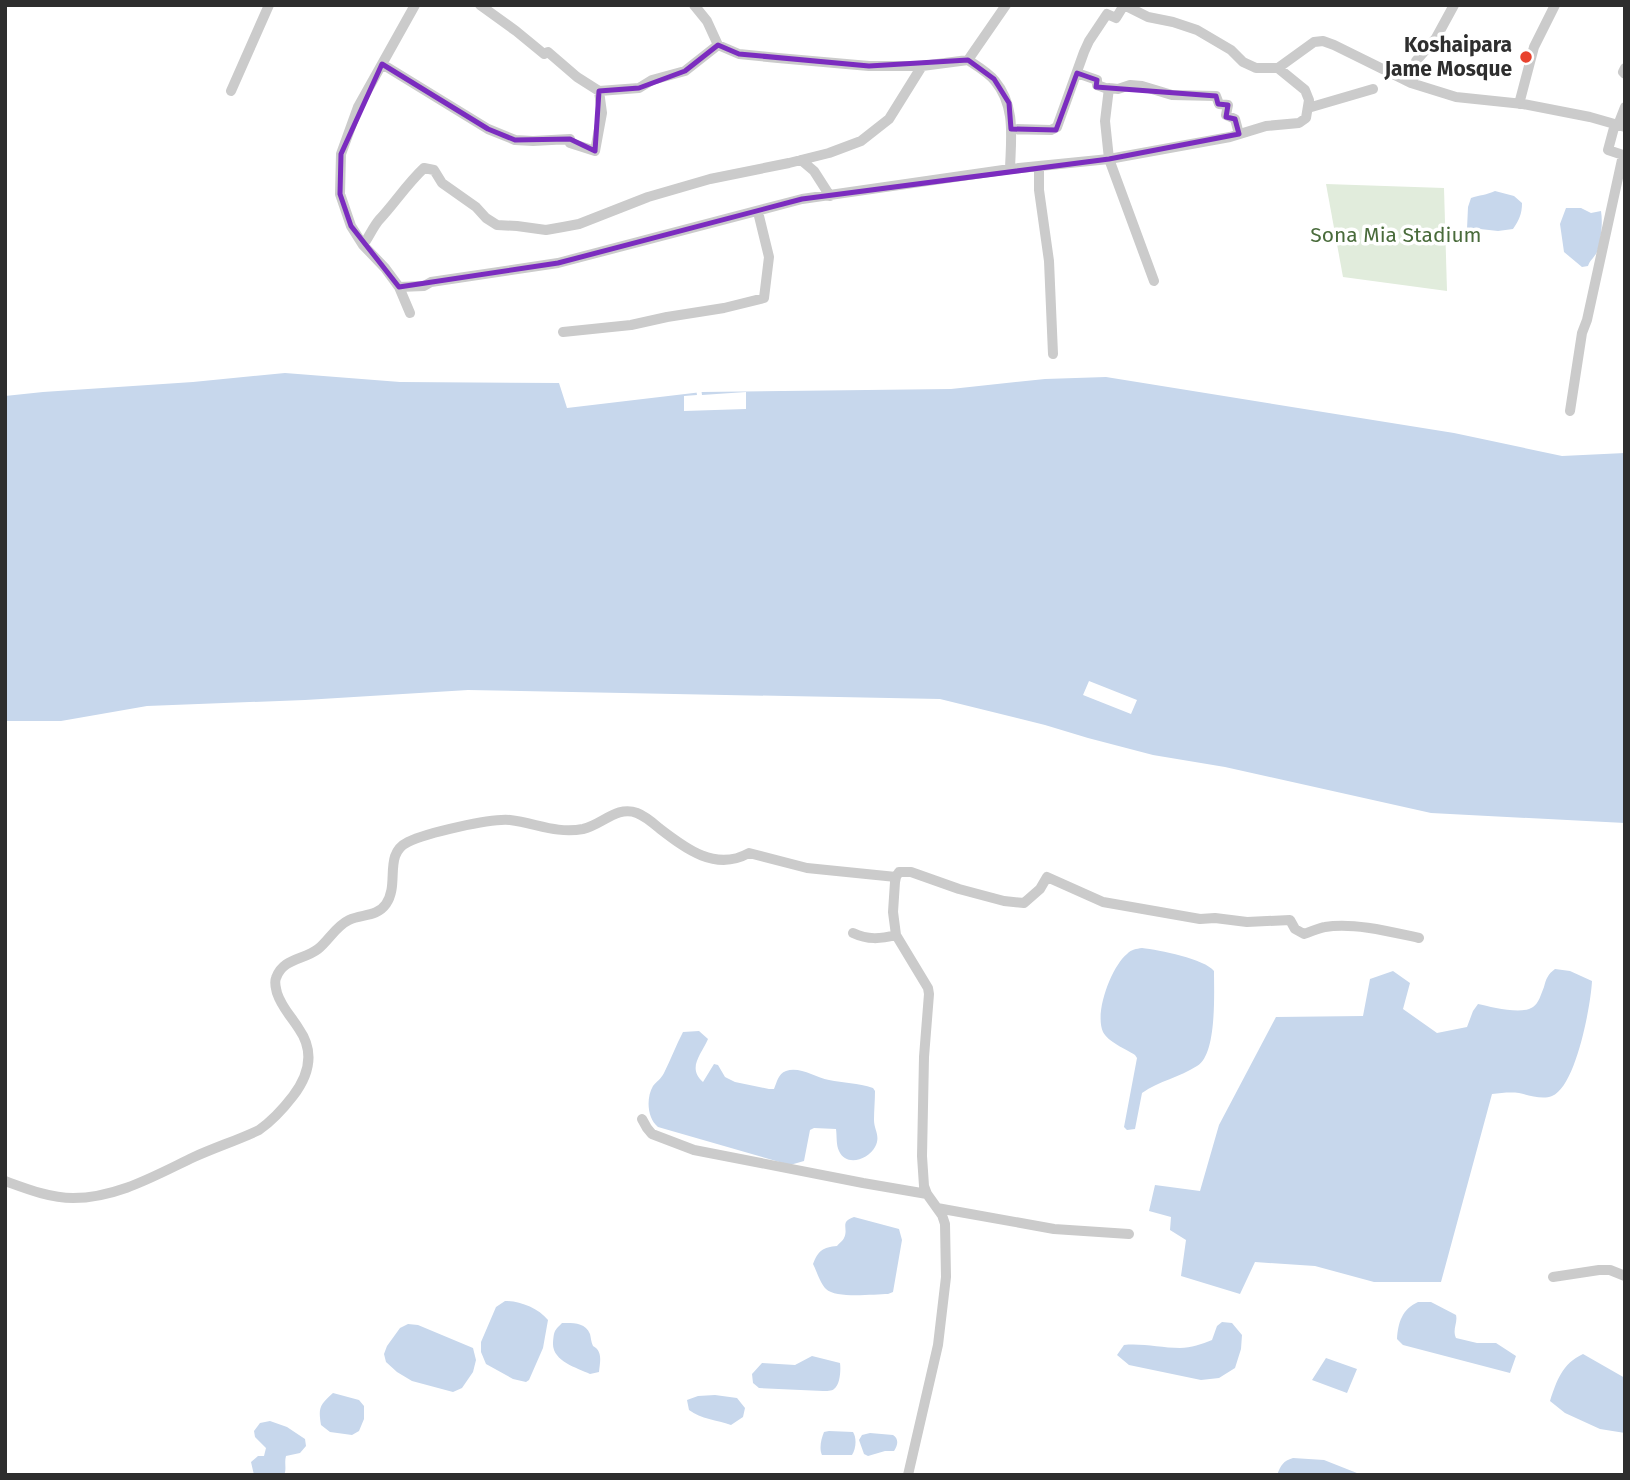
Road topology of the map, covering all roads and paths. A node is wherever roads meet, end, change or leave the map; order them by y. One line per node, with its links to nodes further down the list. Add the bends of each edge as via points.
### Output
1 (268, 5): 20 (street)
2 (415, 5): 11 (street)
3 (480, 5): 21 (street)
4 (694, 5): 9 (street)
5 (1006, 5): 10 (street)
6 (1124, 5): 13 (street, via 1148,17 1197,30 1256,68); 15 (street, via 1116,18 1105,16)
7 (1454, 5): 17 (street, via 1436,38 1416,61)
8 (1555, 5): 22 (street, via 1534,47)
9 (718, 45): 12 (street, via 739,54); 21 (street, via 685,71 639,88)
10 (968, 60): 12 (street); 26 (street, via 994,79 1009,103)
11 (382, 64): 21 (street, via 488,129 515,140 570,139 570,143 595,151 602,113); 35 (street, via 358,107 341,154 340,194)
12 (922, 66): 29 (street, via 889,119 861,141)
13 (1278, 68): 17 (street, via 1314,42 1323,41); 24 (street, via 1305,90)
14 (1625, 68): 16 (street)
15 (1077, 73): 18 (street); 26 (street, via 1057,127)
16 (1625, 74)
17 (1411, 82): 22 (street, via 1456,97)
18 (1109, 88): 27 (street, via 1130,85 1171,95 1216,96 1219,104 1228,105 1226,115 1235,119); 28 (street, via 1105,121)
19 (1373, 89): 24 (street)
20 (231, 90)
21 (599, 91)
22 (1519, 104): 25 (street)
23 (1625, 107): 25 (street)
24 (1308, 108): 27 (street, via 1299,123)
25 (1619, 125): 32 (street, via 1608,150 1623,155)
26 (1011, 129): 31 (street)
27 (1239, 134): 28 (street)
28 (1109, 159): 30 (street); 36 (street)
29 (801, 160): 33 (street); 35 (street, via 710,179 546,230 497,225 442,183 435,170 424,168)
30 (1039, 167): 31 (street); 40 (street)
31 (1010, 169): 33 (street)
32 (1623, 170): 41 (street, via 1583,333)
33 (830, 196): 34 (street)
34 (758, 212): 37 (street, via 558,263); 39 (street, via 769,257 764,298 631,325)
35 (363, 245): 37 (street)
36 (1154, 281)
37 (399, 287): 38 (street)
38 (410, 313)
39 (563, 332)
40 (1053, 354)
41 (1570, 411)
42 (896, 877): 44 (street); 45 (street, via 900,872 916,873 1013,903 1030,899 1047,877 1103,902 1200,919 1290,920 1304,934 1342,926); 47 (street, via 807,868 749,853 731,860 710,860 639,814 626,811 582,829 556,830 502,819 406,842 394,859 394,881 386,905 374,914 349,919 320,948 288,963 275,980 281,1004 300,1030 310,1056 303,1082 268,1124 148,1180 92,1197 57,1196)
43 (853, 933): 44 (street, via 872,939)
44 (896, 935): 48 (street, via 929,994 921,1128)
45 (1419, 938)
46 (642, 1119): 48 (street, via 652,1134 694,1150)
47 (5, 1181)
48 (927, 1194): 49 (street)
49 (937, 1208): 50 (street, via 1055,1229); 53 (street, via 945,1224 946,1277 938,1345)
50 (1129, 1234)
51 (1625, 1276): 52 (street, via 1599,1270)
52 (1553, 1277)
53 (908, 1475)

